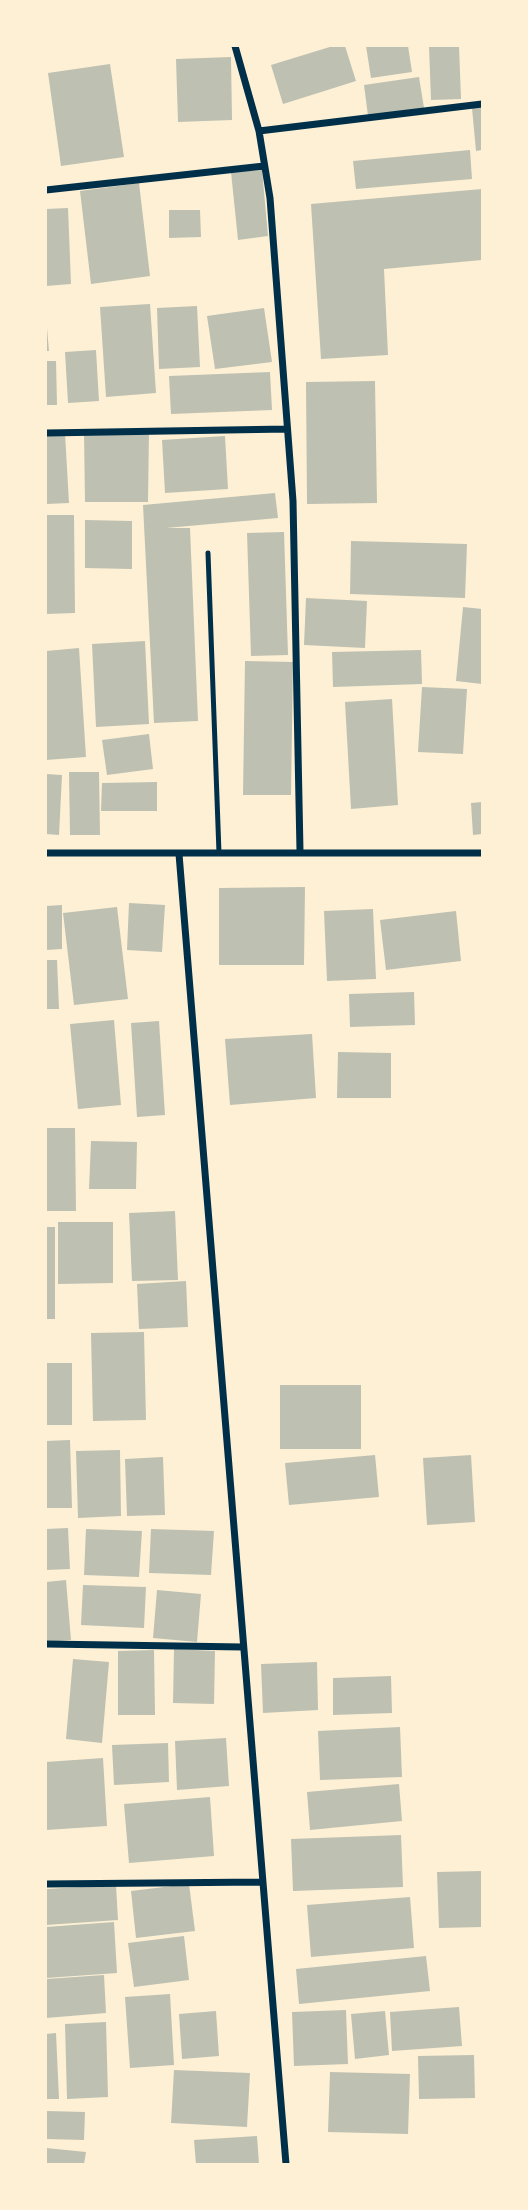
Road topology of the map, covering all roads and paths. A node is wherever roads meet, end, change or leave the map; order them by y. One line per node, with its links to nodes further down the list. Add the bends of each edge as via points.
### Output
1 (234, 46): 3 (street)
2 (482, 104): 3 (street)
3 (259, 131): 4 (street)
4 (264, 166): 5 (street); 6 (street)
5 (46, 190)
6 (287, 429): 7 (street); 9 (street, via 293,502)
7 (46, 433)
8 (208, 553): 11 (lane)
9 (300, 851): 11 (street); 12 (street)
10 (46, 853): 13 (street)
11 (219, 853): 13 (street)
12 (482, 853)
13 (179, 854): 15 (street)
14 (46, 1644): 15 (street)
15 (243, 1647): 16 (street)
16 (261, 1882): 17 (street); 18 (street)
17 (46, 1884)
18 (286, 2165)

